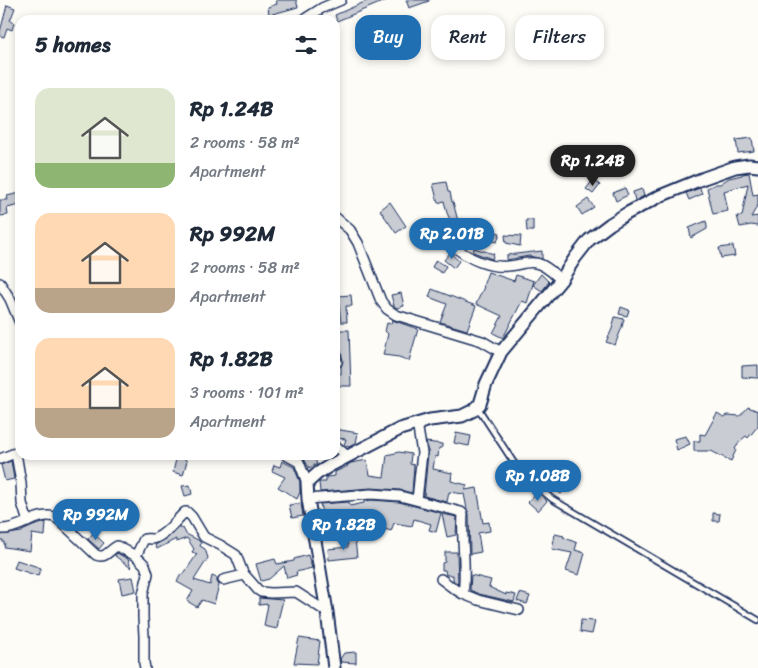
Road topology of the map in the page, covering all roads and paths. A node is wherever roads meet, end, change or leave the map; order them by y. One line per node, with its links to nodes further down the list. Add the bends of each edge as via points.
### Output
1 (341, 0): 2 (street)
2 (311, 15)
3 (758, 166): 6 (street, via 734,167 660,196 626,214 589,240)
4 (340, 221): 9 (street, via 358,243 387,309 396,315 482,341)
5 (457, 249): 6 (street, via 469,258 493,265 535,263)
6 (561, 280): 9 (street)
7 (0, 283): 8 (street)
8 (15, 311)
9 (501, 352): 10 (street)
10 (477, 407): 11 (street, via 462,416); 30 (lane, via 514,463 552,499)
11 (417, 423): 14 (street); 20 (street, via 422,453)
12 (340, 450): 14 (street)
13 (15, 453): 15 (street)
14 (347, 456): 18 (street)
15 (0, 459)
16 (19, 460): 21 (street, via 22,503)
17 (299, 460): 18 (street)
18 (307, 483): 19 (street)
19 (308, 499): 20 (street, via 371,494); 29 (street)
20 (417, 500): 27 (street, via 462,513)
21 (28, 522): 22 (street); 23 (street, via 52,516 96,555 105,556 117,546)
22 (0, 529)
23 (136, 556): 24 (street, via 144,539 158,537 187,512 204,537 236,555); 31 (street, via 146,566 148,574 143,594)
24 (244, 576): 26 (street); 29 (street, via 261,592 296,592)
25 (440, 579): 27 (street)
26 (223, 580)
27 (462, 594): 28 (street)
28 (519, 610)
29 (327, 612): 32 (street)
30 (758, 620)
31 (145, 668)
32 (334, 668)

